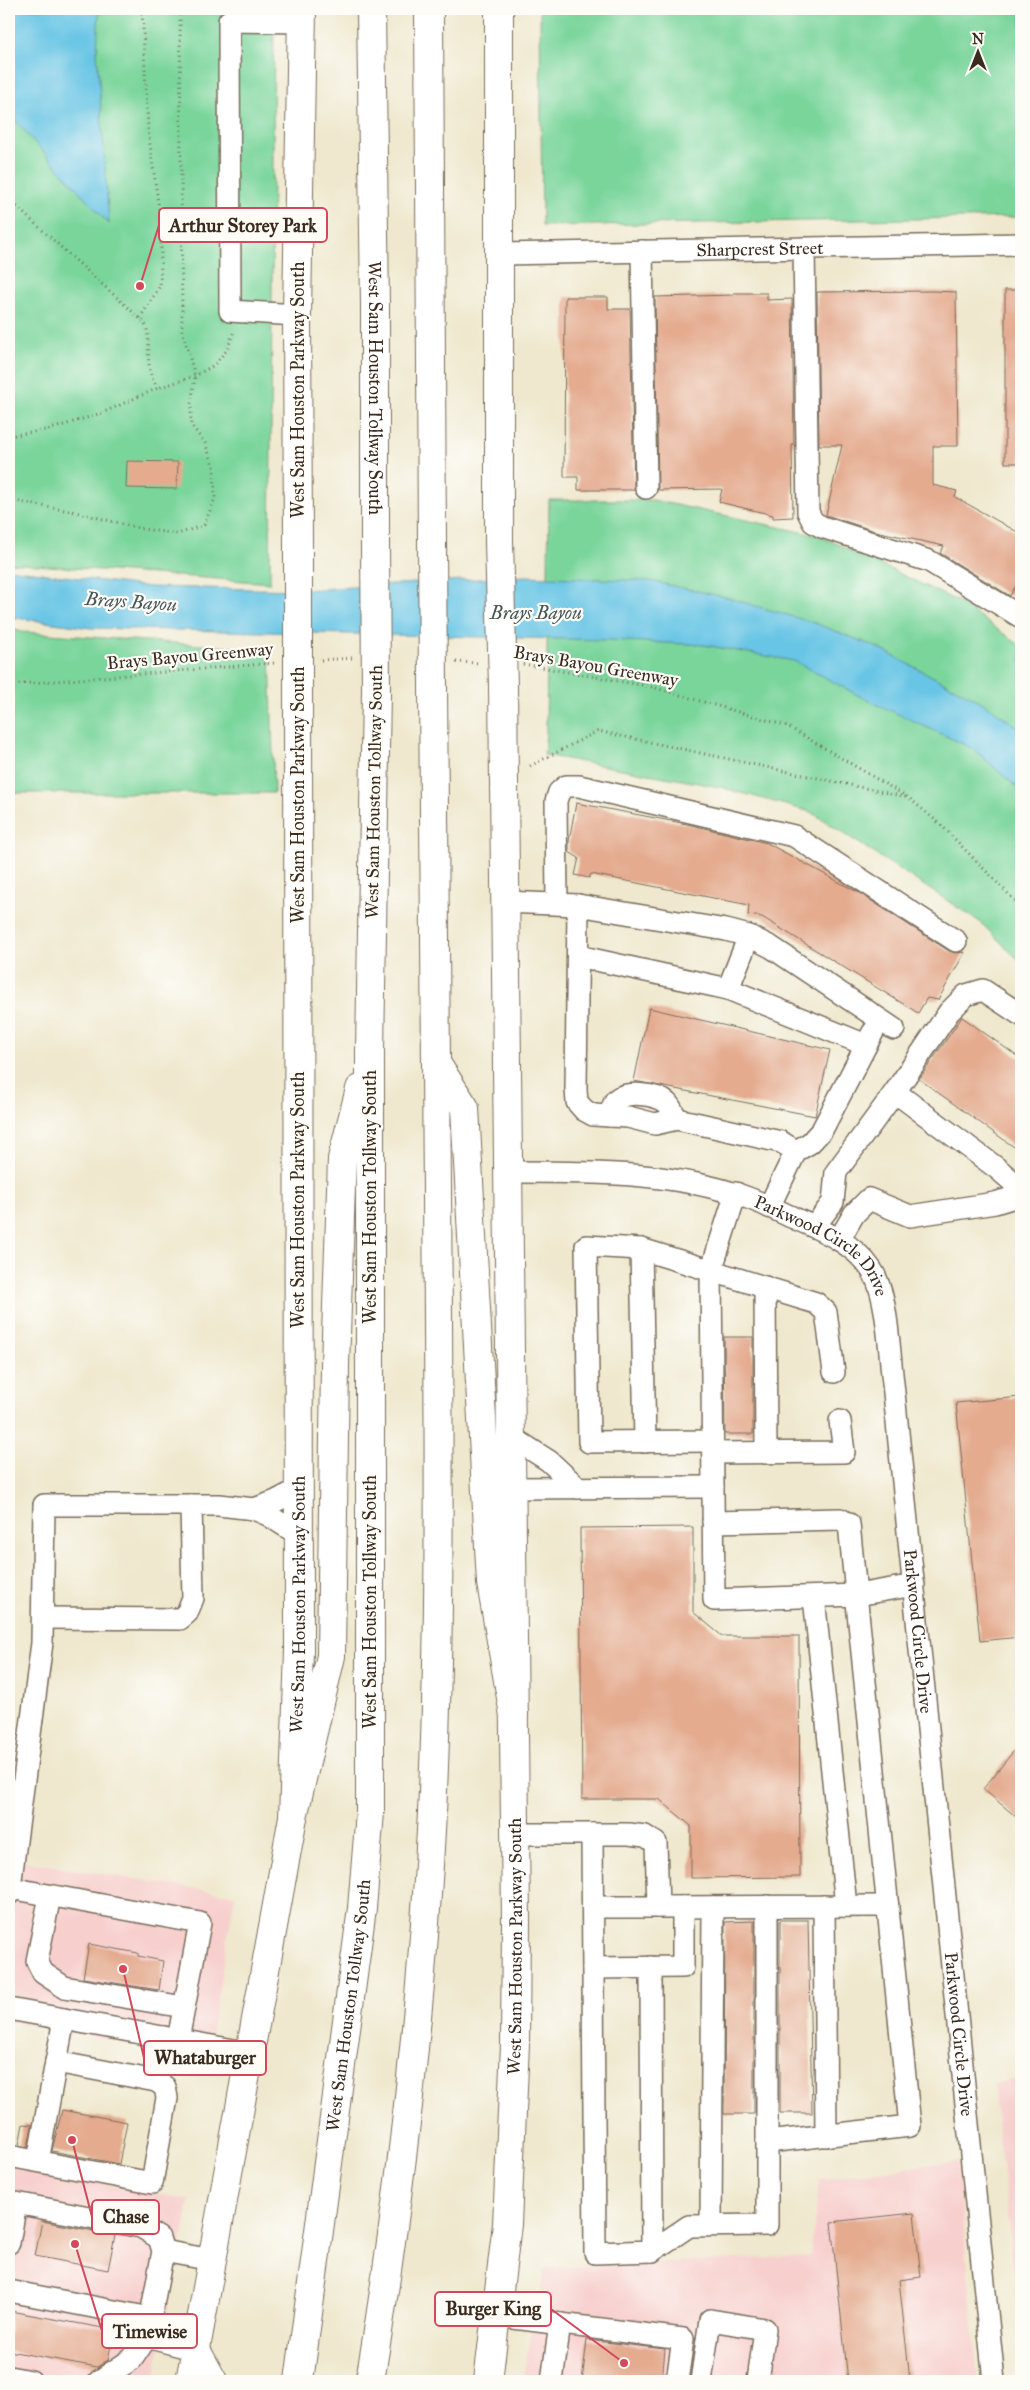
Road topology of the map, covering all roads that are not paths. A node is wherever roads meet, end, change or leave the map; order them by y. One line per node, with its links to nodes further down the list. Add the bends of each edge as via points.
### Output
1 (371, 9): 22 (main road, West Sam Houston Tollway South, bridge, via 376,692)
2 (429, 9): 23 (main road, bridge)
3 (500, 9): 9 (main road, West Sam Houston Parkway South)
4 (239, 15): 5 (street); 10 (street, via 229,22 232,321)
5 (302, 15): 10 (main road, West Sam Houston Parkway South)
6 (1021, 244): 7 (street, Sharpcrest Street)
7 (804, 248): 8 (street, Sharpcrest Street); 12 (street, via 808,512 813,522 929,561)
8 (642, 251): 9 (street, Sharpcrest Street); 11 (street)
9 (500, 254): 13 (main road, West Sam Houston Parkway South, bridge, via 499,541)
10 (297, 315): 45 (main road, West Sam Houston Parkway South, bridge)
11 (646, 488)
12 (1021, 617)
13 (504, 902): 14 (street); 26 (main road, West Sam Houston Parkway South)
14 (557, 903): 15 (street); 17 (street, via 556,801 566,786 579,786 794,836)
15 (578, 905): 16 (street); 18 (street)
16 (749, 936): 19 (street); 21 (street, via 771,947 886,1024)
17 (956, 941)
18 (578, 956): 19 (street); 25 (street, via 577,1102 584,1110 593,1115 628,1117 655,1124 677,1119 781,1142)
19 (728, 989): 21 (street)
20 (1021, 1015): 24 (street, via 984,990 966,995 949,1012)
21 (866, 1045): 25 (street, via 822,1130 810,1143)
22 (370, 1051): 55 (main road, via 342,1159 331,1656); 96 (main road, West Sam Houston Tollway South, via 370,1812 362,1908)
23 (436, 1063): 54 (main road, via 465,1108 491,1583); 97 (main road, via 439,1602 432,1806 423,1957 406,2125)
24 (895, 1092): 27 (street); 31 (street, via 836,1172 833,1202)
25 (796, 1150): 30 (street)
26 (507, 1172): 28 (street, Parkwood Circle Drive, via 605,1172 661,1177); 38 (main road, West Sam Houston Parkway South)
27 (1021, 1189)
28 (736, 1194): 30 (street, Parkwood Circle Drive); 34 (street)
29 (1021, 1195): 32 (street, via 910,1216 869,1199 854,1214)
30 (769, 1207): 31 (street, Parkwood Circle Drive)
31 (814, 1227): 32 (street, Parkwood Circle Drive)
32 (839, 1240): 50 (street, Parkwood Circle Drive, via 857,1252 872,1270 881,1289)
33 (641, 1249): 34 (street); 39 (street); 39 (street, via 586,1246 589,1442)
34 (710, 1271): 35 (street); 40 (street)
35 (765, 1288): 36 (street, via 816,1303 826,1312); 41 (street)
36 (834, 1372)
37 (840, 1420): 41 (street, via 844,1452)
38 (510, 1436): 43 (main road, West Sam Houston Parkway South); 44 (street, via 549,1461)
39 (645, 1442): 40 (street)
40 (713, 1447): 41 (street); 42 (street)
41 (766, 1453)
42 (713, 1487): 44 (street); 48 (street)
43 (511, 1488): 44 (street); 54 (main road, West Sam Houston Parkway South)
44 (578, 1488)
45 (298, 1489): 47 (street); 49 (main road, West Sam Houston Parkway South)
46 (191, 1504): 47 (street); 53 (street, via 193,1598 187,1613 180,1619); 53 (street, via 44,1504)
47 (254, 1509): 49 (street, via 268,1514)
48 (713, 1522): 51 (street, via 840,1519 849,1524); 52 (street, via 714,1600)
49 (298, 1534): 55 (main road, West Sam Houston Parkway South)
50 (914, 1585): 51 (street); 103 (street, Parkwood Circle Drive)
51 (857, 1595): 52 (street); 63 (street)
52 (814, 1597): 62 (street)
53 (42, 1618): 58 (street, via 42,1643)
54 (514, 1715): 56 (main road, West Sam Houston Parkway South)
55 (293, 1817): 74 (main road, West Sam Houston Parkway South)
56 (516, 1834): 57 (street); 87 (main road, West Sam Houston Parkway South, via 507,2224)
57 (592, 1834): 64 (street); 65 (street, via 645,1836 656,1843)
58 (9, 1891): 59 (street)
59 (50, 1896): 70 (street, via 37,1961 42,1973 64,1987); 70 (street, via 200,1923)
60 (767, 1906): 61 (street); 67 (street); 78 (street)
61 (824, 1906): 62 (street); 77 (street)
62 (846, 1906): 63 (street)
63 (888, 1906): 77 (street, via 910,2126)
64 (593, 1907): 65 (street); 69 (street)
65 (658, 1907): 66 (street)
66 (683, 1907): 67 (street); 68 (street, via 684,1967)
67 (713, 1907): 81 (street)
68 (651, 1967): 69 (street); 84 (street)
69 (593, 1968): 84 (street, via 596,2254)
70 (184, 2007): 73 (street)
71 (9, 2009): 72 (street)
72 (64, 2019): 73 (street); 75 (street)
73 (171, 2039): 74 (street); 76 (street)
74 (250, 2053): 85 (main road, West Sam Houston Parkway South)
75 (56, 2062): 76 (street); 80 (street)
76 (156, 2081): 80 (street, via 165,2088 167,2098 152,2183)
77 (826, 2136): 78 (street)
78 (767, 2142): 81 (street, via 768,2225)
79 (9, 2156): 80 (street)
80 (38, 2161)
81 (711, 2225): 84 (street, via 688,2226)
82 (9, 2243): 83 (street, via 16,2203 141,2227 159,2238)
83 (163, 2251): 85 (street); 89 (street)
84 (652, 2251)
85 (212, 2260): 90 (main road, West Sam Houston Parkway South)
86 (9, 2291): 89 (street)
87 (496, 2316): 88 (street); 98 (main road, West Sam Houston Parkway South)
88 (560, 2324): 99 (street); 100 (street, via 683,2339)
89 (149, 2328): 90 (street); 93 (street, via 132,2359)
90 (196, 2350): 94 (main road, West Sam Houston Parkway South); 95 (main road)
91 (9, 2377): 92 (street)
92 (31, 2381)
93 (99, 2381)
94 (190, 2381)
95 (213, 2381)
96 (298, 2381)
97 (370, 2381)
98 (488, 2381)
99 (552, 2381)
100 (677, 2381)
101 (701, 2381): 102 (street, via 710,2320 765,2329)
102 (758, 2381)
103 (994, 2381)

